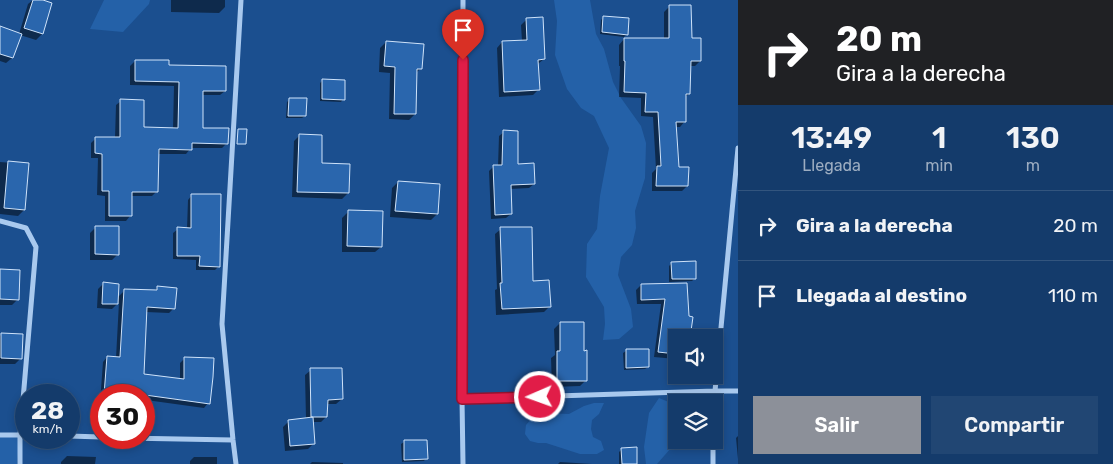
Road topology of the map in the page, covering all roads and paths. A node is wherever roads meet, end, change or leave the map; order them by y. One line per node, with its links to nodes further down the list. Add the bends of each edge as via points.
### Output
1 (241, 0): 13 (street, via 222,324)
2 (463, 0): 9 (street)
3 (738, 148): 6 (street)
4 (0, 221): 5 (street, via 26,228 36,247)
5 (24, 384)
6 (715, 390): 7 (street); 8 (street); 9 (street)
7 (738, 391)
8 (715, 394)
9 (462, 399): 18 (street)
10 (0, 435): 11 (street)
11 (15, 435)
12 (155, 439): 13 (street)
13 (233, 440): 17 (street)
14 (20, 449): 16 (street)
15 (714, 449): 19 (street)
16 (20, 464)
17 (236, 464)
18 (463, 464)
19 (713, 464)

